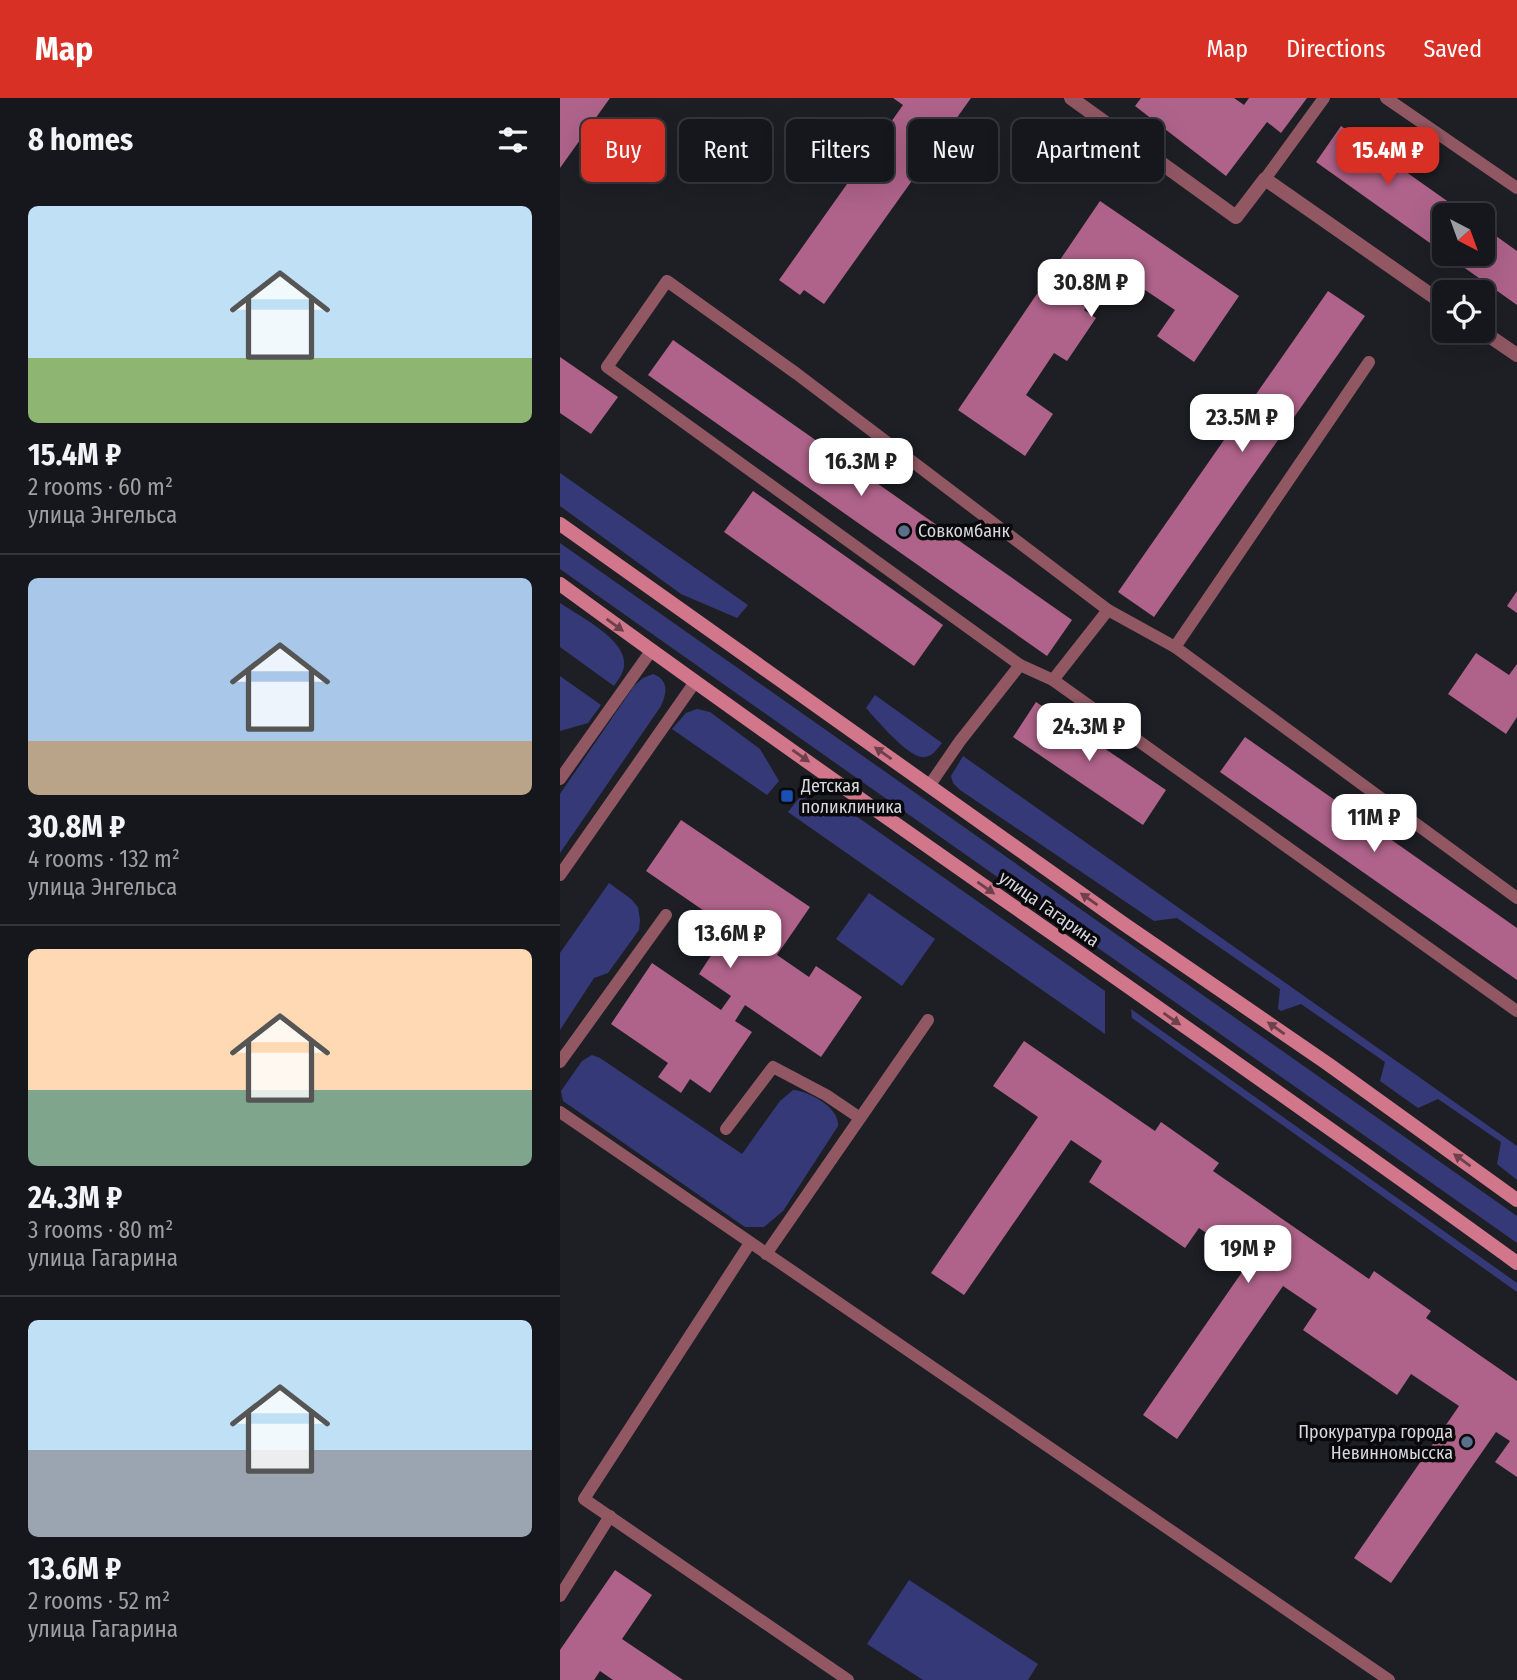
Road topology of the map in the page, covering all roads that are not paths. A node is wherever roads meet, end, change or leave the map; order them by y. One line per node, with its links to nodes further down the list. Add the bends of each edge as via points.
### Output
1 (1071, 98): 4 (street, via 1236,217)
2 (1324, 98): 4 (lane)
3 (1386, 98): 5 (lane)
4 (1265, 179): 6 (street)
5 (1517, 188)
6 (1432, 296)
7 (1495, 340): 8 (street)
8 (1517, 355)
9 (1369, 362): 13 (lane)
10 (560, 524): 19 (main road, улица Гагарина, one-way to 10)
11 (560, 584): 14 (main road, улица Гагарина, one-way to 14)
12 (1108, 610): 13 (lane); 15 (lane, via 667,281 607,367); 16 (lane)
13 (1175, 648): 21 (lane)
14 (651, 651): 17 (main road, улица Гагарина); 18 (lane)
15 (1020, 666): 16 (lane); 19 (lane)
16 (1053, 680): 23 (lane)
17 (695, 682): 20 (lane); 32 (main road, улица Гагарина, one-way to 32)
18 (560, 779)
19 (929, 786): 29 (main road, улица Гагарина, one-way to 19)
20 (560, 875)
21 (1517, 898)
22 (666, 915): 25 (lane)
23 (1517, 1011)
24 (928, 1020): 27 (lane)
25 (560, 1062)
26 (560, 1112): 30 (lane)
27 (860, 1118): 28 (lane, via 773,1066); 31 (lane)
28 (726, 1129)
29 (1517, 1200)
30 (750, 1243): 31 (lane); 33 (lane, via 584,1499)
31 (766, 1254): 36 (lane)
32 (1517, 1263)
33 (610, 1517): 34 (lane); 35 (lane)
34 (560, 1596)
35 (848, 1680)
36 (1389, 1680)

